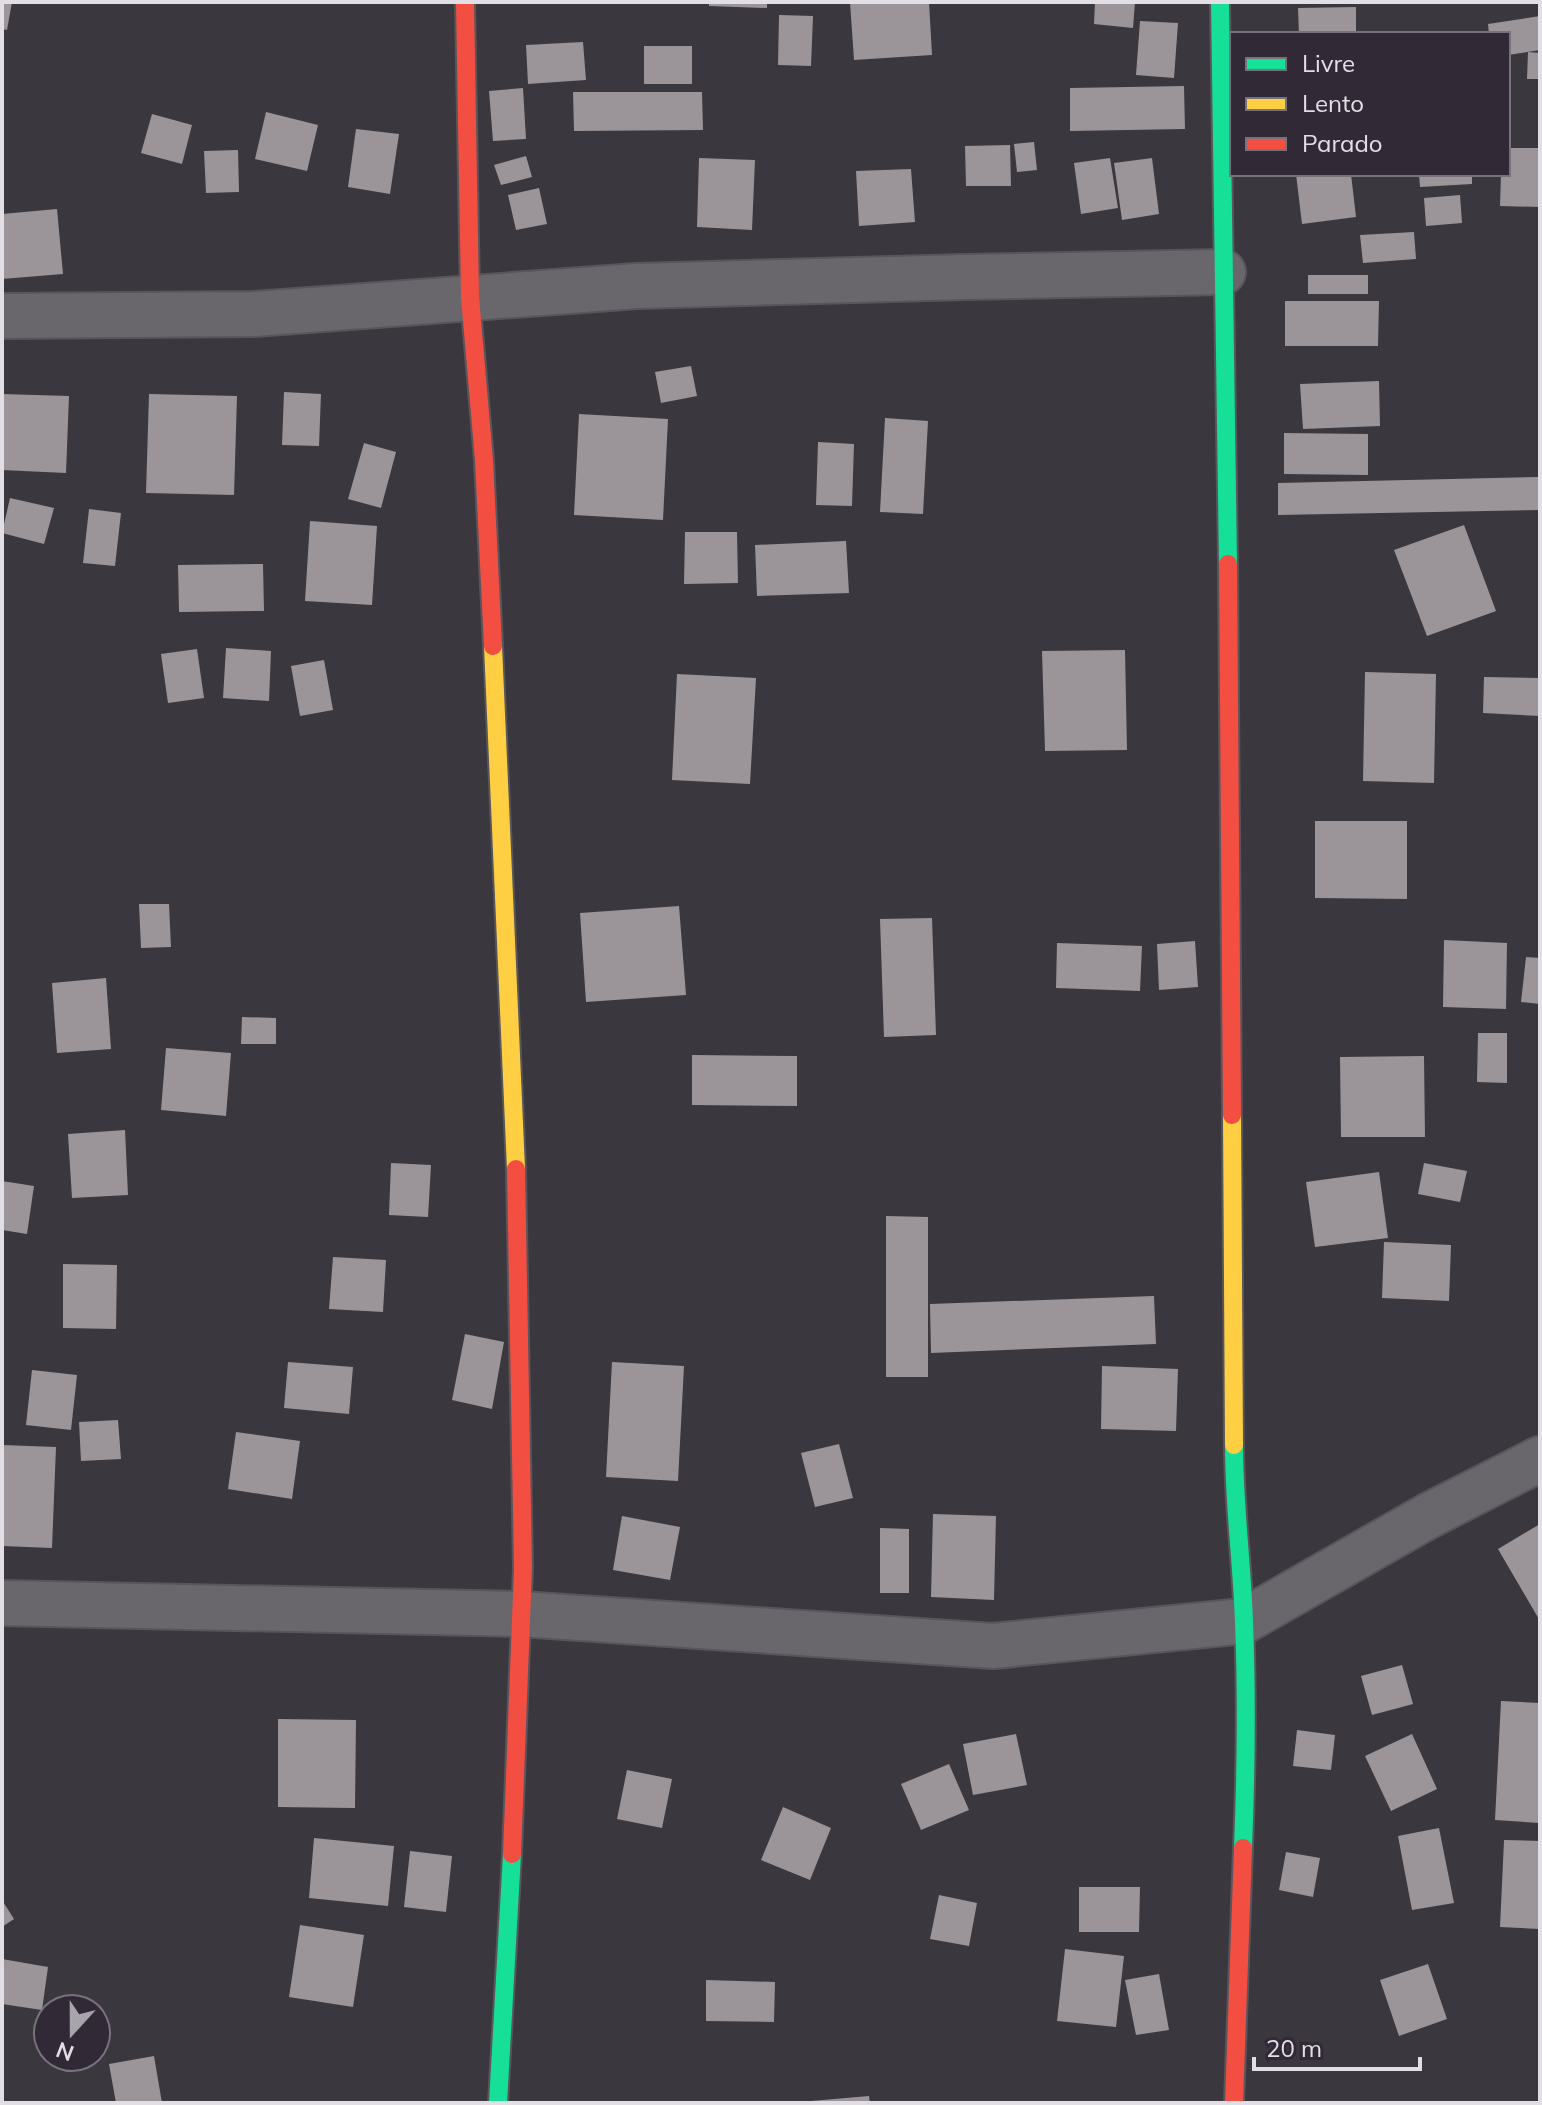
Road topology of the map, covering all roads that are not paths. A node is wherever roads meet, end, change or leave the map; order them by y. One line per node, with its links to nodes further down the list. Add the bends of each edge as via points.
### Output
1 (465, 2): 4 (street)
2 (1220, 2): 3 (street)
3 (1223, 272): 4 (street, via 637,286); 9 (street, via 1234,1492)
4 (470, 297): 5 (street, via 254,314); 8 (street, via 484,460 516,1142)
5 (2, 316)
6 (1540, 1459): 9 (street)
7 (2, 1603): 8 (street)
8 (521, 1614): 9 (street, via 993,1646); 10 (street)
9 (1244, 1621): 11 (street, via 1245,1801)
10 (498, 2103)
11 (1234, 2103)

